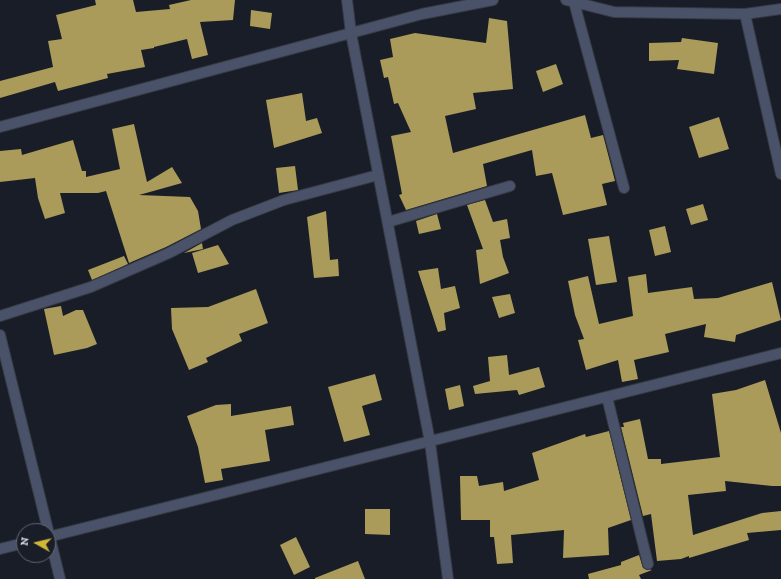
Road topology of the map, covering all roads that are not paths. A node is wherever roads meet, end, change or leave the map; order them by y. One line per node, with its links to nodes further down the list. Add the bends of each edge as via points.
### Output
1 (347, 0): 7 (street)
2 (493, 0): 4 (street)
3 (570, 1): 6 (street, via 614,12); 12 (street)
4 (456, 4): 7 (street)
5 (781, 9): 6 (street)
6 (745, 14): 9 (street)
7 (351, 33): 8 (street); 10 (street)
8 (0, 127)
9 (781, 174)
10 (378, 175): 13 (street); 14 (street, via 284,200 232,220 169,253 91,287)
11 (510, 186): 13 (street)
12 (624, 188)
13 (388, 222): 18 (street)
14 (0, 316)
15 (0, 335): 19 (street)
16 (781, 353): 17 (street)
17 (607, 398): 18 (street); 24 (street)
18 (430, 442): 20 (street); 26 (street)
19 (46, 523)
20 (56, 535)
21 (16, 545): 22 (street)
22 (0, 549)
23 (56, 563): 25 (street)
24 (648, 564)
25 (60, 579)
26 (448, 579)

